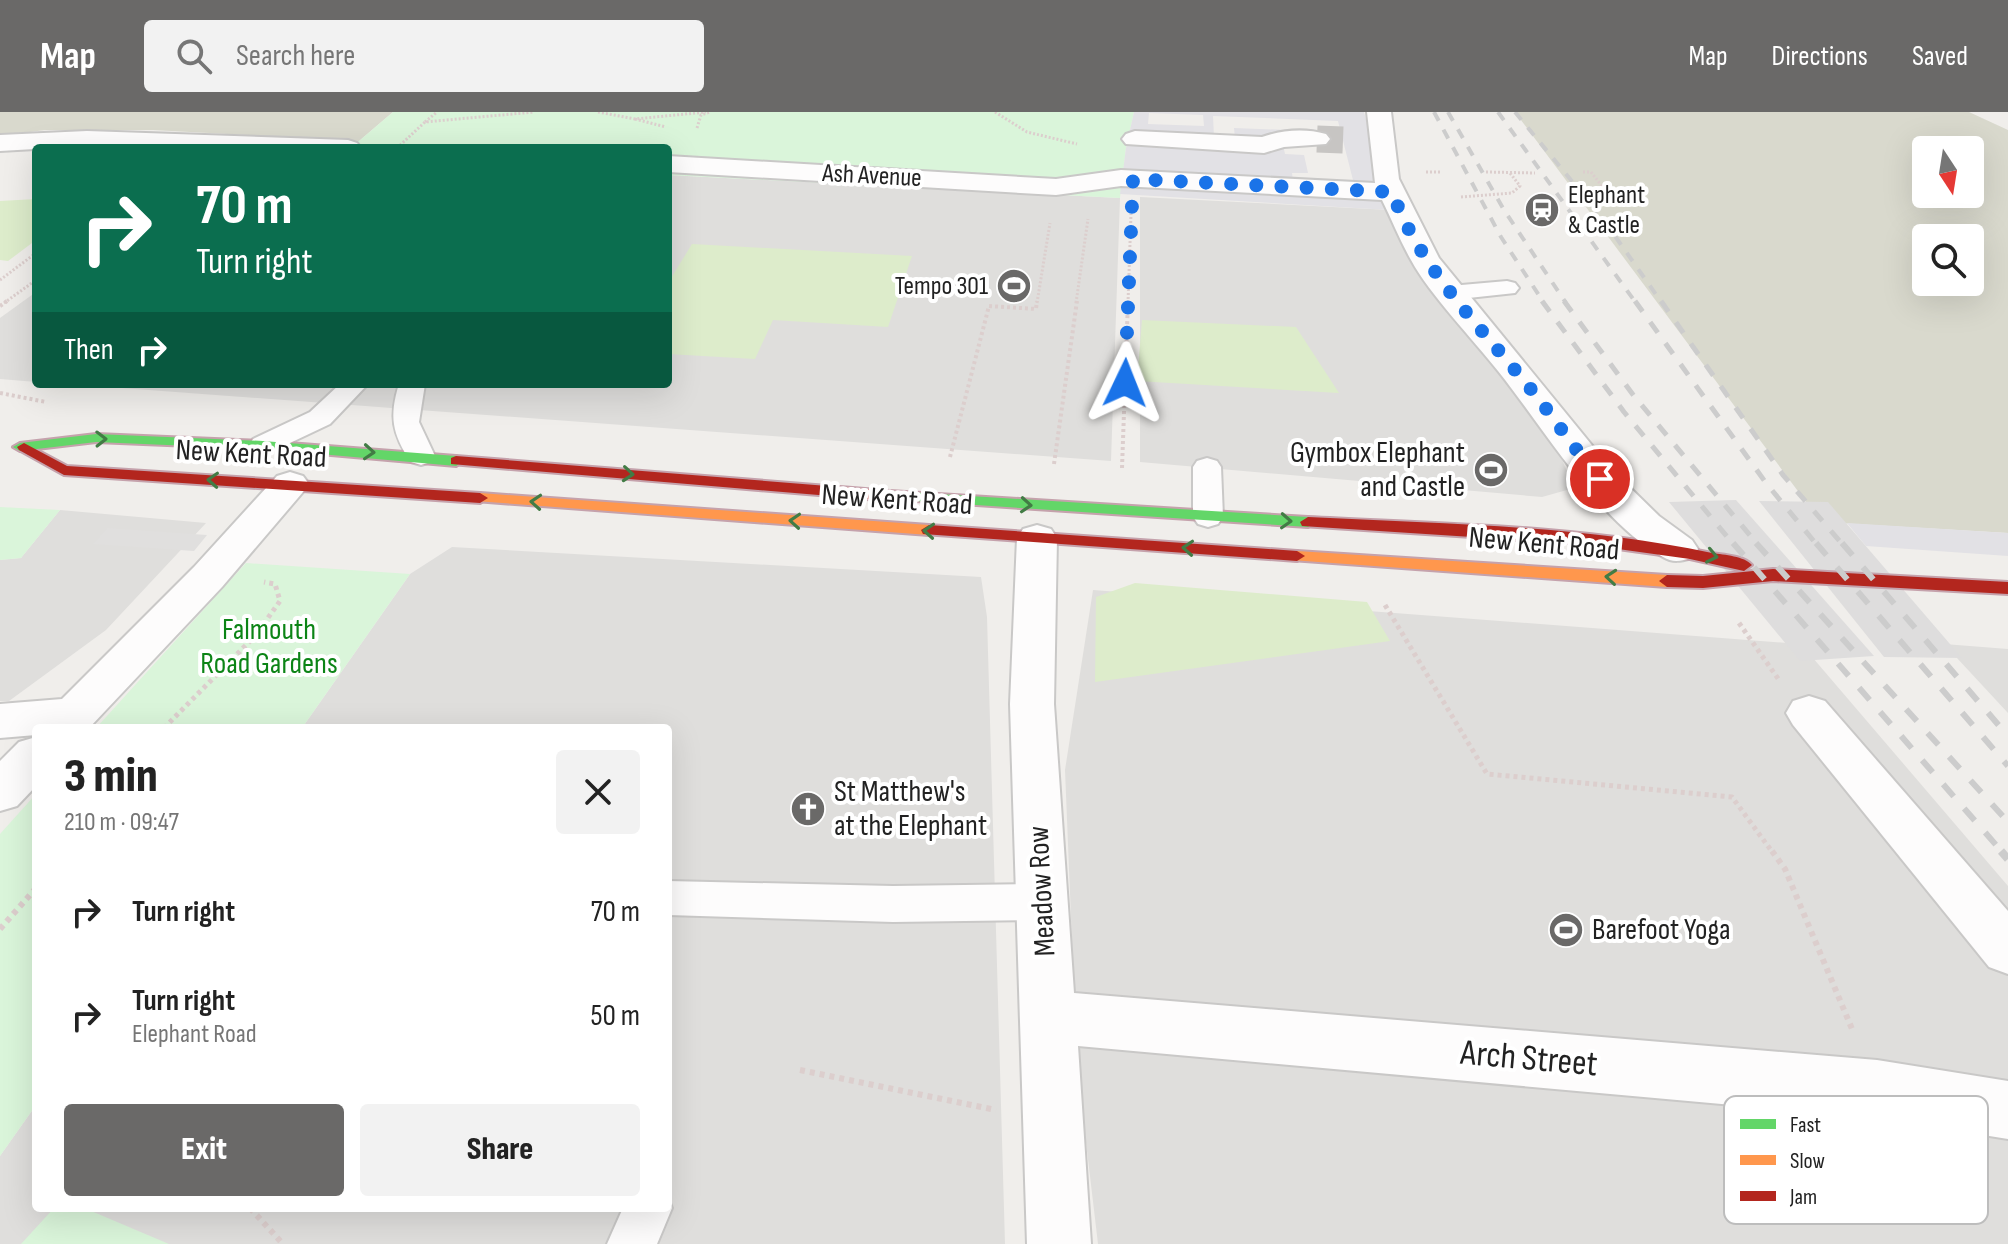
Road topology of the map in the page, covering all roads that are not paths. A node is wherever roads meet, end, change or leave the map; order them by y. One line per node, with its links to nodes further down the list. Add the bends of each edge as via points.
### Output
1 (1135, 112): 6 (street)
2 (1286, 115): 6 (street, via 1318,128 1264,145)
3 (1370, 126): 9 (street)
4 (0, 143): 5 (street, via 54,137)
5 (264, 144)
6 (1134, 144): 8 (street)
7 (672, 164): 8 (street, Ash Avenue)
8 (1132, 188): 9 (street, Ash Avenue)
9 (1392, 192): 11 (street, via 1419,249)
10 (1507, 288): 11 (lane)
11 (1450, 293): 22 (street, via 1600,479 1645,525)
12 (351, 388): 15 (lane, via 320,418)
13 (411, 388): 17 (lane, via 404,424)
14 (0, 445): 16 (highway, New Kent Road)
15 (263, 445): 16 (highway, New Kent Road, one-way to 15, via 96,438); 17 (highway, New Kent Road, one-way to 17)
16 (24, 447): 19 (highway, New Kent Road, one-way to 16, via 64,470)
17 (421, 456): 20 (highway, New Kent Road, one-way to 20)
18 (1207, 467): 20 (lane)
19 (290, 484): 21 (highway, New Kent Road, one-way to 19); 27 (street)
20 (1208, 517): 22 (highway, New Kent Road, one-way to 22, via 1450,529)
21 (1037, 538): 23 (highway, New Kent Road, one-way to 21, via 1661,581); 31 (street, Meadow Row, via 1032,704)
22 (1678, 549): 23 (highway, New Kent Road, one-way to 23)
23 (1773, 575): 24 (highway, New Kent Road)
24 (2008, 588)
25 (1809, 713): 32 (street)
26 (0, 721): 27 (street)
27 (68, 721)
28 (32, 759): 29 (street)
29 (0, 792)
30 (672, 898): 31 (lane)
31 (1043, 902): 33 (street, Meadow Row)
32 (2008, 950)
33 (1048, 1017): 34 (street, Arch Street); 39 (street, Meadow Row)
34 (1921, 1096)
35 (1988, 1107): 36 (street, Arch Street)
36 (2008, 1110)
37 (646, 1212): 38 (lane)
38 (632, 1244)
39 (1059, 1244)

